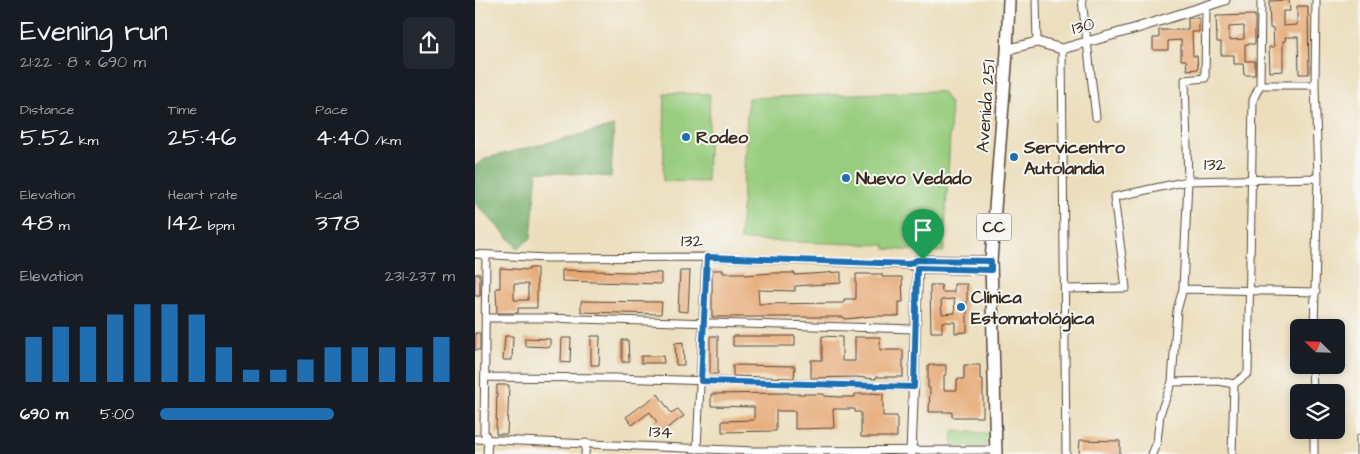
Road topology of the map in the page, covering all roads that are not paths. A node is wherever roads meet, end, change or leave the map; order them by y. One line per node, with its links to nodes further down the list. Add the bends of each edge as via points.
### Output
1 (1009, 0): 11 (main road, Avenida 251 / CC)
2 (1036, 0): 8 (street)
3 (1082, 0): 9 (street)
4 (1225, 0): 7 (street, 130)
5 (1261, 0): 12 (street)
6 (1316, 0): 13 (street)
7 (1205, 7): 9 (street, 130); 17 (street, via 1205,78 1185,80)
8 (1037, 42): 10 (street, 130); 11 (street)
9 (1087, 42): 10 (street, 130); 14 (street)
10 (1061, 49): 23 (street)
11 (1007, 52): 22 (main road, Avenida 251 / CC)
12 (1260, 85): 13 (street); 16 (street, via 1253,100)
13 (1315, 85): 15 (street)
14 (1096, 117)
15 (1318, 178): 16 (street, 132); 26 (street)
16 (1252, 180): 17 (street, 132); 25 (street)
17 (1188, 181): 23 (street, 132, via 1114,196 1126,288); 24 (street)
18 (475, 254): 19 (street, 132)
19 (487, 256): 20 (street, 132); 27 (street)
20 (707, 257): 21 (street, 132); 29 (street)
21 (915, 264): 22 (street, 132); 30 (street)
22 (991, 266): 44 (main road, Avenida 251 / CC)
23 (1065, 289): 48 (street)
24 (1183, 289): 25 (street); 33 (street, via 1177,310)
25 (1251, 291): 26 (street); 34 (street, via 1248,373)
26 (1316, 292): 28 (street)
27 (487, 318): 29 (street); 31 (street)
28 (1314, 319)
29 (703, 323): 30 (street); 32 (street)
30 (915, 329): 35 (street)
31 (486, 377): 32 (street); 39 (street, via 484,432)
32 (701, 381): 35 (street); 41 (street)
33 (1172, 382): 34 (street); 49 (street, via 1160,414 1157,442)
34 (1234, 384): 50 (street)
35 (914, 387): 43 (street)
36 (1360, 438): 52 (street)
37 (475, 439): 39 (street, 134)
38 (1314, 439): 51 (street)
39 (488, 440): 40 (street, 134); 46 (street)
40 (586, 443): 41 (street, 134); 47 (street)
41 (697, 449): 42 (street, 134)
42 (754, 452): 45 (street, 134)
43 (911, 452): 44 (street, 134); 45 (street, 134)
44 (996, 452)
45 (817, 453)
46 (487, 454)
47 (585, 454)
48 (1066, 454)
49 (1152, 454)
50 (1232, 454)
51 (1314, 454)
52 (1360, 454)

